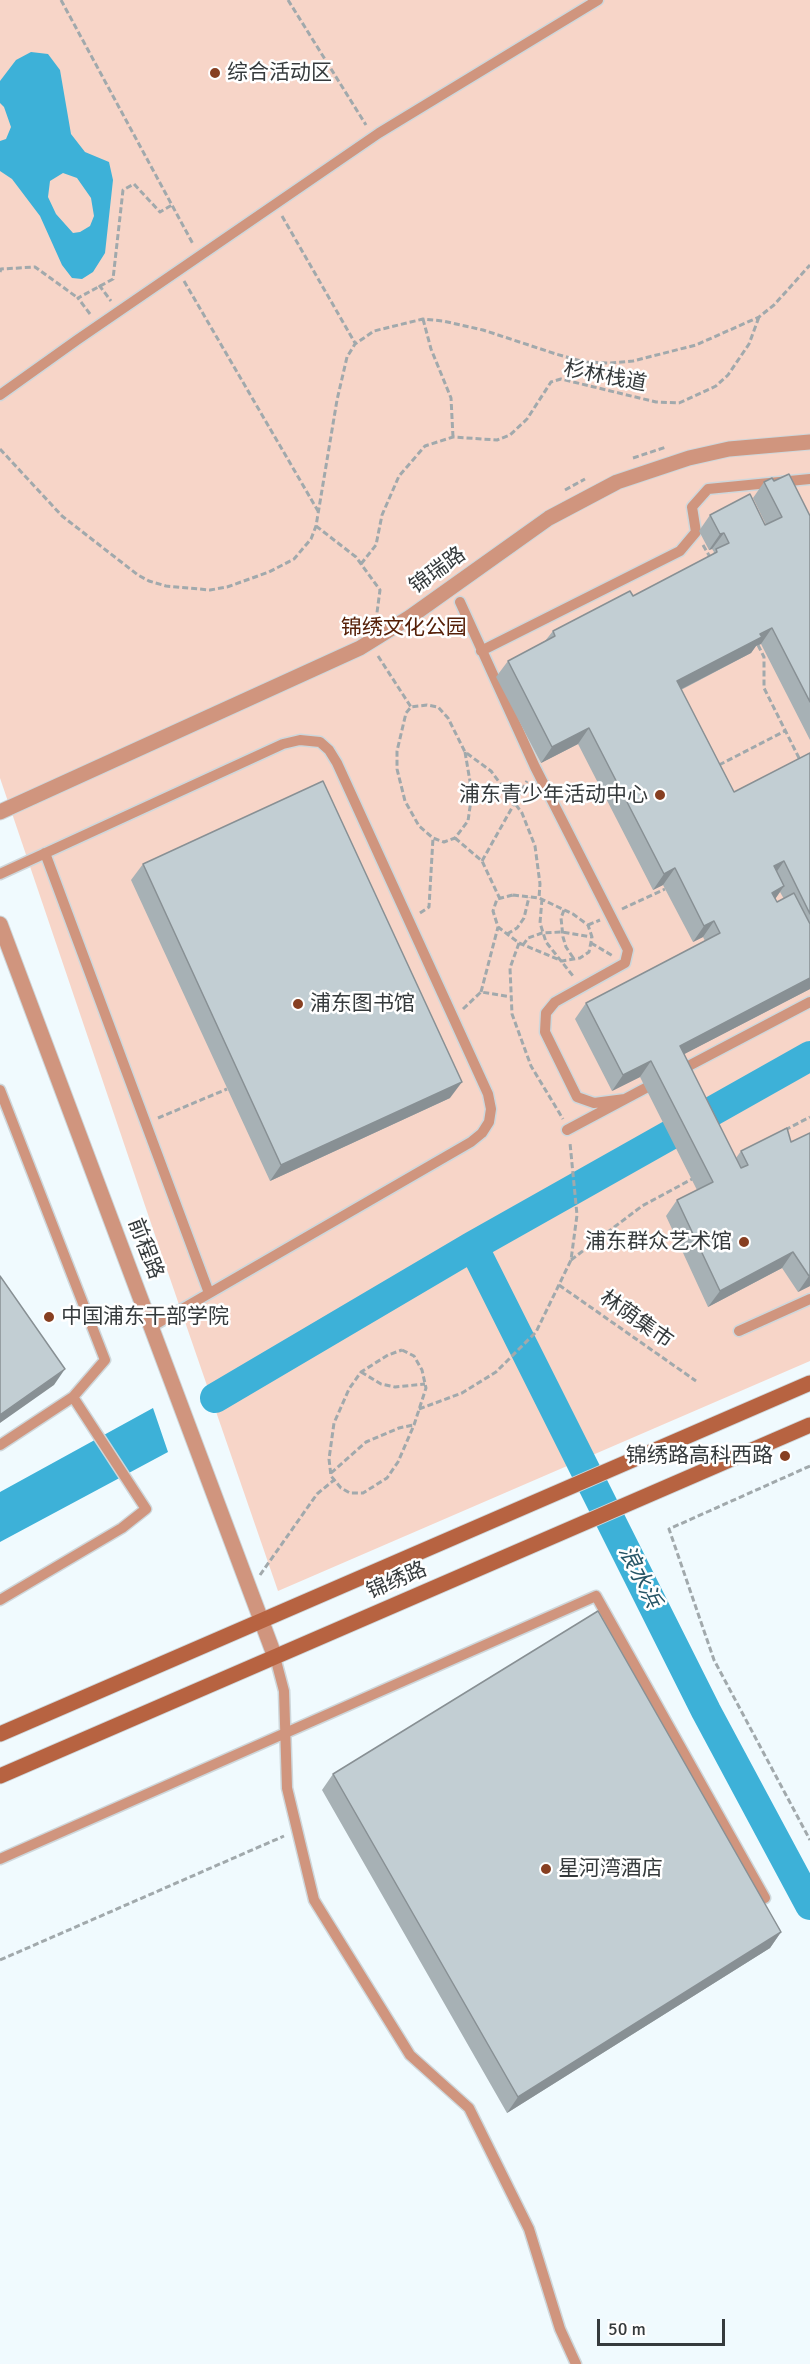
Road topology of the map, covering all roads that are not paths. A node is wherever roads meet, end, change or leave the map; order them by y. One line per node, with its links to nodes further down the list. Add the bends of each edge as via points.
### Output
1 (598, 0): 2 (lane, via 373,137)
2 (0, 395)
3 (810, 442): 7 (street, 锦瑞路, via 729,449 617,482 549,518 360,648)
4 (810, 479): 6 (lane, via 708,489 692,507 696,532 680,550)
5 (460, 602): 6 (lane)
6 (481, 651): 13 (lane, via 628,950 625,963 555,1002 546,1013 545,1032 577,1097 594,1102)
7 (0, 812)
8 (45, 853): 9 (lane); 15 (lane); 15 (lane, via 283,744 300,740 325,746 337,763 490,1101 491,1116 482,1133 471,1142)
9 (0, 874)
10 (0, 924): 17 (street, 前程路)
11 (810, 1002): 13 (lane)
12 (0, 1090): 20 (lane, via 105,1360)
13 (625, 1099): 14 (lane)
14 (567, 1130)
15 (208, 1293): 17 (lane)
16 (810, 1299): 18 (lane)
17 (151, 1327): 24 (street, 前程路)
18 (739, 1331)
19 (810, 1383): 24 (main road, 锦绣路)
20 (73, 1397): 22 (lane); 23 (lane, via 146,1509 122,1528)
21 (810, 1425): 25 (main road, 锦绣路)
22 (0, 1445)
23 (0, 1600)
24 (262, 1622): 25 (street, 前程路); 26 (main road, 锦绣路)
25 (275, 1657): 27 (lane, via 284,1691); 28 (main road, 锦绣路)
26 (0, 1734)
27 (284, 1736): 29 (lane); 30 (lane, via 596,1596); 31 (lane, via 287,1788 314,1900 410,2055 469,2108 529,2229 560,2329)
28 (0, 1776)
29 (0, 1859)
30 (765, 1898)
31 (576, 2364)

